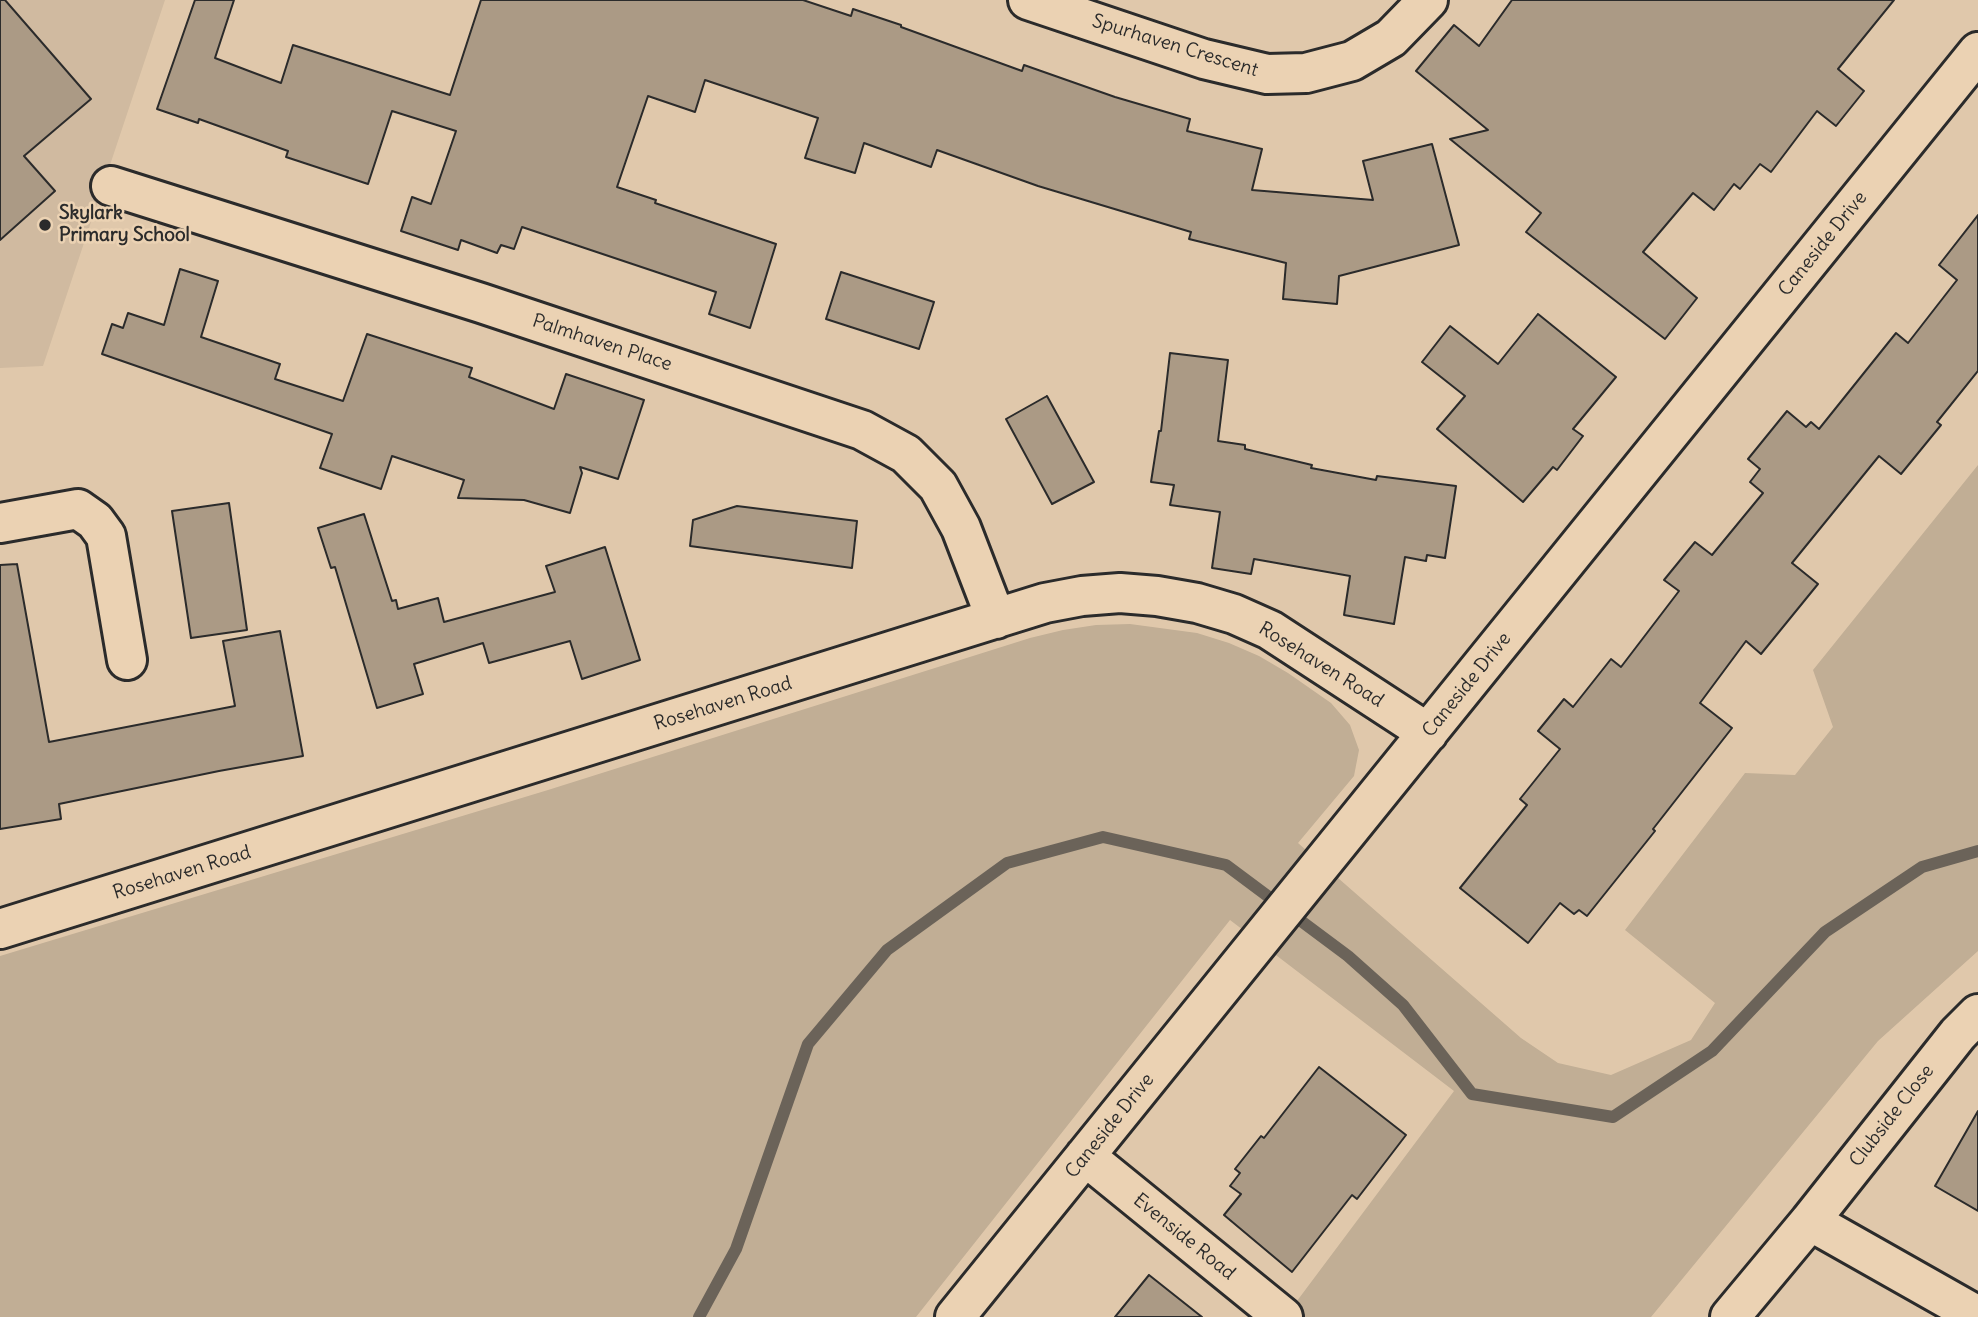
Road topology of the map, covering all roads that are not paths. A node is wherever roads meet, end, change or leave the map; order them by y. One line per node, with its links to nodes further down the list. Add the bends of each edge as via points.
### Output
1 (1028, 0): 2 (street, Spurhaven Crescent, via 1205,59 1267,74 1306,73 1352,61 1391,38)
2 (1428, 0)
3 (1978, 52): 8 (street, Caneside Drive)
4 (111, 186): 6 (street, Palmhaven Place, via 862,430 906,454 937,486 961,528)
5 (0, 523): 7 (street, via 78,509 94,521 106,536)
6 (996, 619): 8 (street, Rosehaven Road, via 1045,603 1120,593 1197,603 1270,630); 9 (street, Rosehaven Road)
7 (127, 660)
8 (1428, 733): 11 (street, Caneside Drive)
9 (0, 929)
10 (1978, 1014): 12 (street, Clubside Close)
11 (1085, 1156): 14 (street, Caneside Drive); 15 (street, Evenside Road)
12 (1810, 1221): 13 (street); 16 (street, Clubside Close)
13 (1978, 1316)
14 (955, 1317)
15 (1283, 1317)
16 (1730, 1317)

